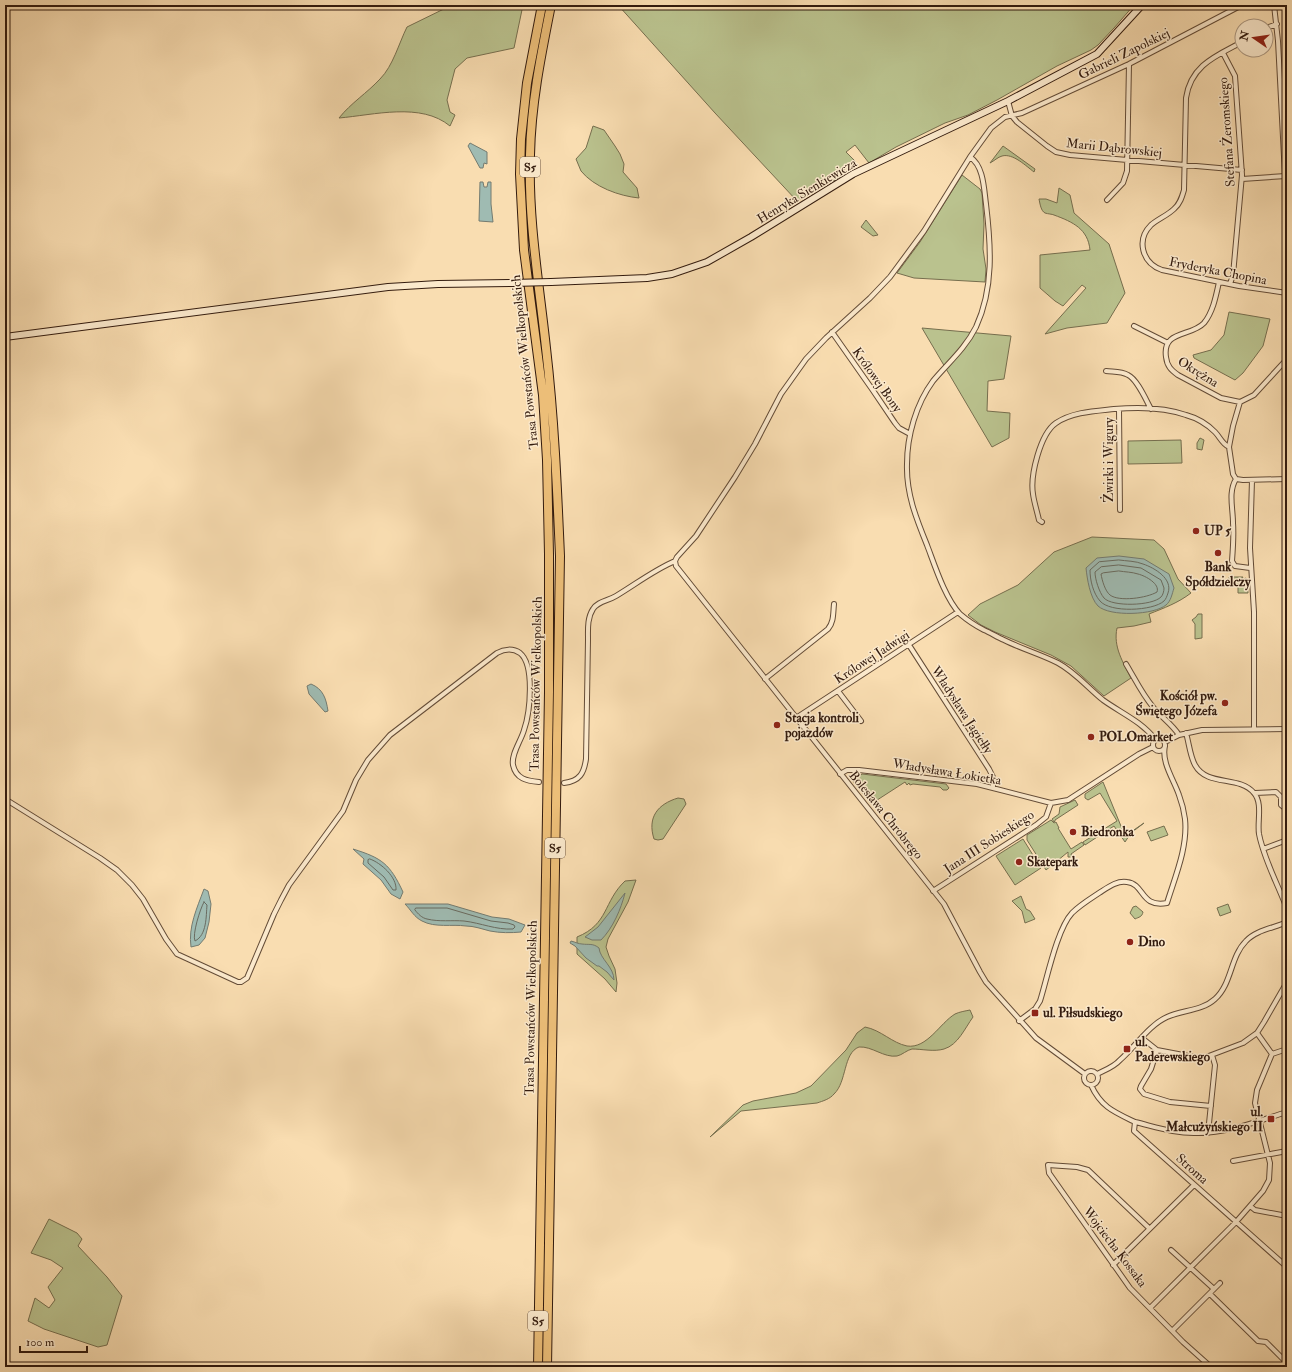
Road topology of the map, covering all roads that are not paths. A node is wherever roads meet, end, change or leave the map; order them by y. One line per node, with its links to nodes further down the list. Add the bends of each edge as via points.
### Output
1 (542, 5): 105 (highway, Trasa Powstańców Wielkopolskich / S5, via 527,83 520,174 524,250 543,395 549,554)
2 (551, 5): 106 (highway, Trasa Powstańców Wielkopolskich / S5, via 540,55 530,156 532,233 550,379 560,556)
3 (1142, 5): 11 (street, Henryka Sienkiewicza, via 1097,54)
4 (1242, 5): 10 (street, Gabrieli Zapolskiej)
5 (1274, 5): 6 (street)
6 (1277, 24): 7 (street); 17 (street)
7 (1274, 25)
8 (1234, 47): 9 (street, Fryderyka Chopina)
9 (1223, 53): 15 (street, Fryderyka Chopina, via 1203,65 1190,84 1186,105); 16 (street, Stefana Żeromskiego, via 1235,80)
10 (1129, 64): 12 (street, Gabrieli Zapolskiej); 14 (street)
11 (1008, 101): 12 (street); 25 (street, Henryka Sienkiewicza, bridge, via 854,174 729,250 672,274 609,281 406,286)
12 (1012, 116): 13 (street, Gabrieli Zapolskiej, via 991,128); 14 (street, Marii Dąbrowskiej, via 1043,143 1060,153)
13 (970, 157): 24 (street, Gabrieli Zapolskiej, via 924,231 894,272); 32 (street, via 978,167 984,190 990,258 988,289 976,326 961,351 928,388 916,412)
14 (1128, 160): 15 (street, Marii Dąbrowskiej); 19 (street, via 1123,183)
15 (1184, 165): 16 (street, Marii Dąbrowskiej); 20 (street, Fryderyka Chopina, via 1182,197 1174,210 1148,229 1143,240 1144,254 1158,269)
16 (1242, 170): 18 (street, Stefana Żeromskiego)
17 (1286, 176): 18 (street)
18 (1242, 179): 21 (street, Stefana Żeromskiego)
19 (1107, 200)
20 (1219, 282): 21 (street, Fryderyka Chopina); 26 (street, Okrężna, via 1210,314 1204,323 1196,329 1176,336)
21 (1230, 284): 22 (street, Fryderyka Chopina)
22 (1287, 294)
23 (1134, 326): 26 (street, Okrężna)
24 (832, 332): 32 (street, Królowej Bony, via 895,423); 39 (street, Gabrieli Zapolskiej, via 806,359 781,394 742,466 696,536)
25 (5, 338)
26 (1168, 343): 29 (street, Okrężna, via 1167,364 1171,370 1221,398)
27 (1287, 359): 29 (street, via 1258,391)
28 (1106, 371): 31 (street, via 1129,375)
29 (1240, 402): 33 (street)
30 (1119, 409): 31 (street, Żwirki i Wigury); 37 (street, Żwirki i Wigury); 38 (street, Żwirki i Wigury, via 1068,417 1048,430 1039,452 1032,486 1039,520)
31 (1151, 409): 33 (street, Żwirki i Wigury, via 1177,412 1200,421)
32 (910, 434): 42 (street, via 906,462 910,498 942,586)
33 (1229, 447): 34 (street)
34 (1236, 479): 36 (street); 40 (street, via 1232,487 1231,504 1232,561 1235,566)
35 (1287, 479): 36 (street)
36 (1252, 480): 40 (street)
37 (1120, 510)
38 (1042, 522)
39 (675, 562): 45 (street, Bolesława Chrobrego); 60 (street, via 664,566 592,610 588,624 585,767 577,779)
40 (1250, 568): 49 (street, via 1254,612)
41 (834, 604): 45 (street, via 832,625)
42 (958, 612): 43 (street, Królowej Jadwigi); 53 (street, via 1004,640 1060,664 1102,699 1148,730)
43 (909, 645): 46 (street, Królowej Jadwigi); 61 (street, Władysława Jagiełły, via 989,769 993,777)
44 (1126, 664): 52 (street, via 1150,704)
45 (765, 679): 47 (street, Bolesława Chrobrego)
46 (838, 691): 47 (street, Królowej Jadwigi); 48 (street)
47 (796, 718): 58 (street, Bolesława Chrobrego)
48 (861, 721)
49 (1254, 729): 50 (street); 51 (street, via 1202,730)
50 (1287, 729)
51 (1186, 733): 52 (street); 62 (street, via 1194,762 1201,773 1243,786)
52 (1179, 735): 54 (street)
53 (1155, 739): 54 (street, via 1159,738); 55 (street)
54 (1165, 744): 56 (street, via 1164,749); 57 (street)
55 (1153, 747): 56 (street); 64 (street, via 1068,800)
56 (1160, 751): 57 (street)
57 (1167, 765): 72 (street, via 1182,806 1185,826 1183,846 1166,903 1148,901 1138,886 1125,881 1109,887 1079,907 1064,924 1040,1001 1035,1009)
58 (840, 774): 61 (street, Władysława Łokietka, via 847,770 859,770); 68 (street, Bolesława Chrobrego)
59 (539, 782): 63 (street, via 524,780 513,765 529,705 528,670 523,656 518,652 502,650 390,735 368,760 343,810 289,885 247,978 241,982 177,954 142,899 120,873)
60 (564, 782)
61 (993, 788): 64 (street, Władysława Łokietka)
62 (1255, 793): 65 (street, via 1276,792 1281,797 1281,805); 67 (street)
63 (5, 799)
64 (1051, 803): 68 (street, Jana III Sobieskiego, via 1046,817 1036,825)
65 (1287, 810)
66 (1287, 840): 67 (street)
67 (1263, 849): 69 (street)
68 (933, 891): 72 (street, Bolesława Chrobrego, via 947,909 980,972)
69 (1287, 909)
70 (1287, 922): 74 (street, via 1246,940 1239,950 1222,991 1214,1000 1204,1006 1165,1017)
71 (1287, 982): 73 (street)
72 (1019, 1021): 79 (street, Bolesława Chrobrego, via 1042,1043)
73 (1257, 1033): 77 (street); 78 (street, via 1243,1043)
74 (1142, 1038): 76 (street); 80 (street, via 1120,1061)
75 (1287, 1049): 77 (street)
76 (1157, 1050): 78 (street, via 1194,1058); 82 (street, via 1151,1069 1141,1086 1141,1092 1170,1102)
77 (1272, 1054): 84 (street, via 1255,1095)
78 (1212, 1055): 82 (street, via 1216,1065)
79 (1085, 1074): 80 (street, via 1091,1071); 81 (street, via 1084,1080)
80 (1097, 1074): 81 (street, via 1098,1080)
81 (1091, 1085): 85 (street, via 1097,1097 1112,1111)
82 (1211, 1106): 86 (street)
83 (1287, 1112): 84 (street)
84 (1259, 1121): 86 (street); 88 (street)
85 (1135, 1122): 86 (street, via 1175,1132); 90 (street, Stroma, via 1134,1131)
86 (1208, 1133)
87 (1287, 1151): 88 (street)
88 (1268, 1155): 89 (street); 91 (street, via 1269,1180)
89 (1233, 1161)
90 (1194, 1185): 93 (street, Stroma); 94 (street)
91 (1250, 1206): 92 (street, via 1255,1210); 93 (street)
92 (1287, 1216)
93 (1236, 1222): 96 (street, Stroma); 98 (street)
94 (1149, 1228): 97 (street); 97 (street, Wojciecha Kossaka, via 1088,1170 1048,1165 1049,1174)
95 (1171, 1250): 98 (street)
96 (1286, 1264)
97 (1113, 1265): 102 (street, Wojciecha Kossaka, via 1130,1288)
98 (1191, 1267): 100 (street); 102 (street)
99 (1220, 1284): 100 (street)
100 (1214, 1289): 101 (street)
101 (1210, 1294): 103 (street); 104 (street, via 1258,1341 1266,1342)
102 (1150, 1308): 103 (street, Wojciecha Kossaka)
103 (1173, 1330): 107 (street, Wojciecha Kossaka)
104 (1287, 1363)
105 (538, 1367)
106 (547, 1367)
107 (1211, 1367)

